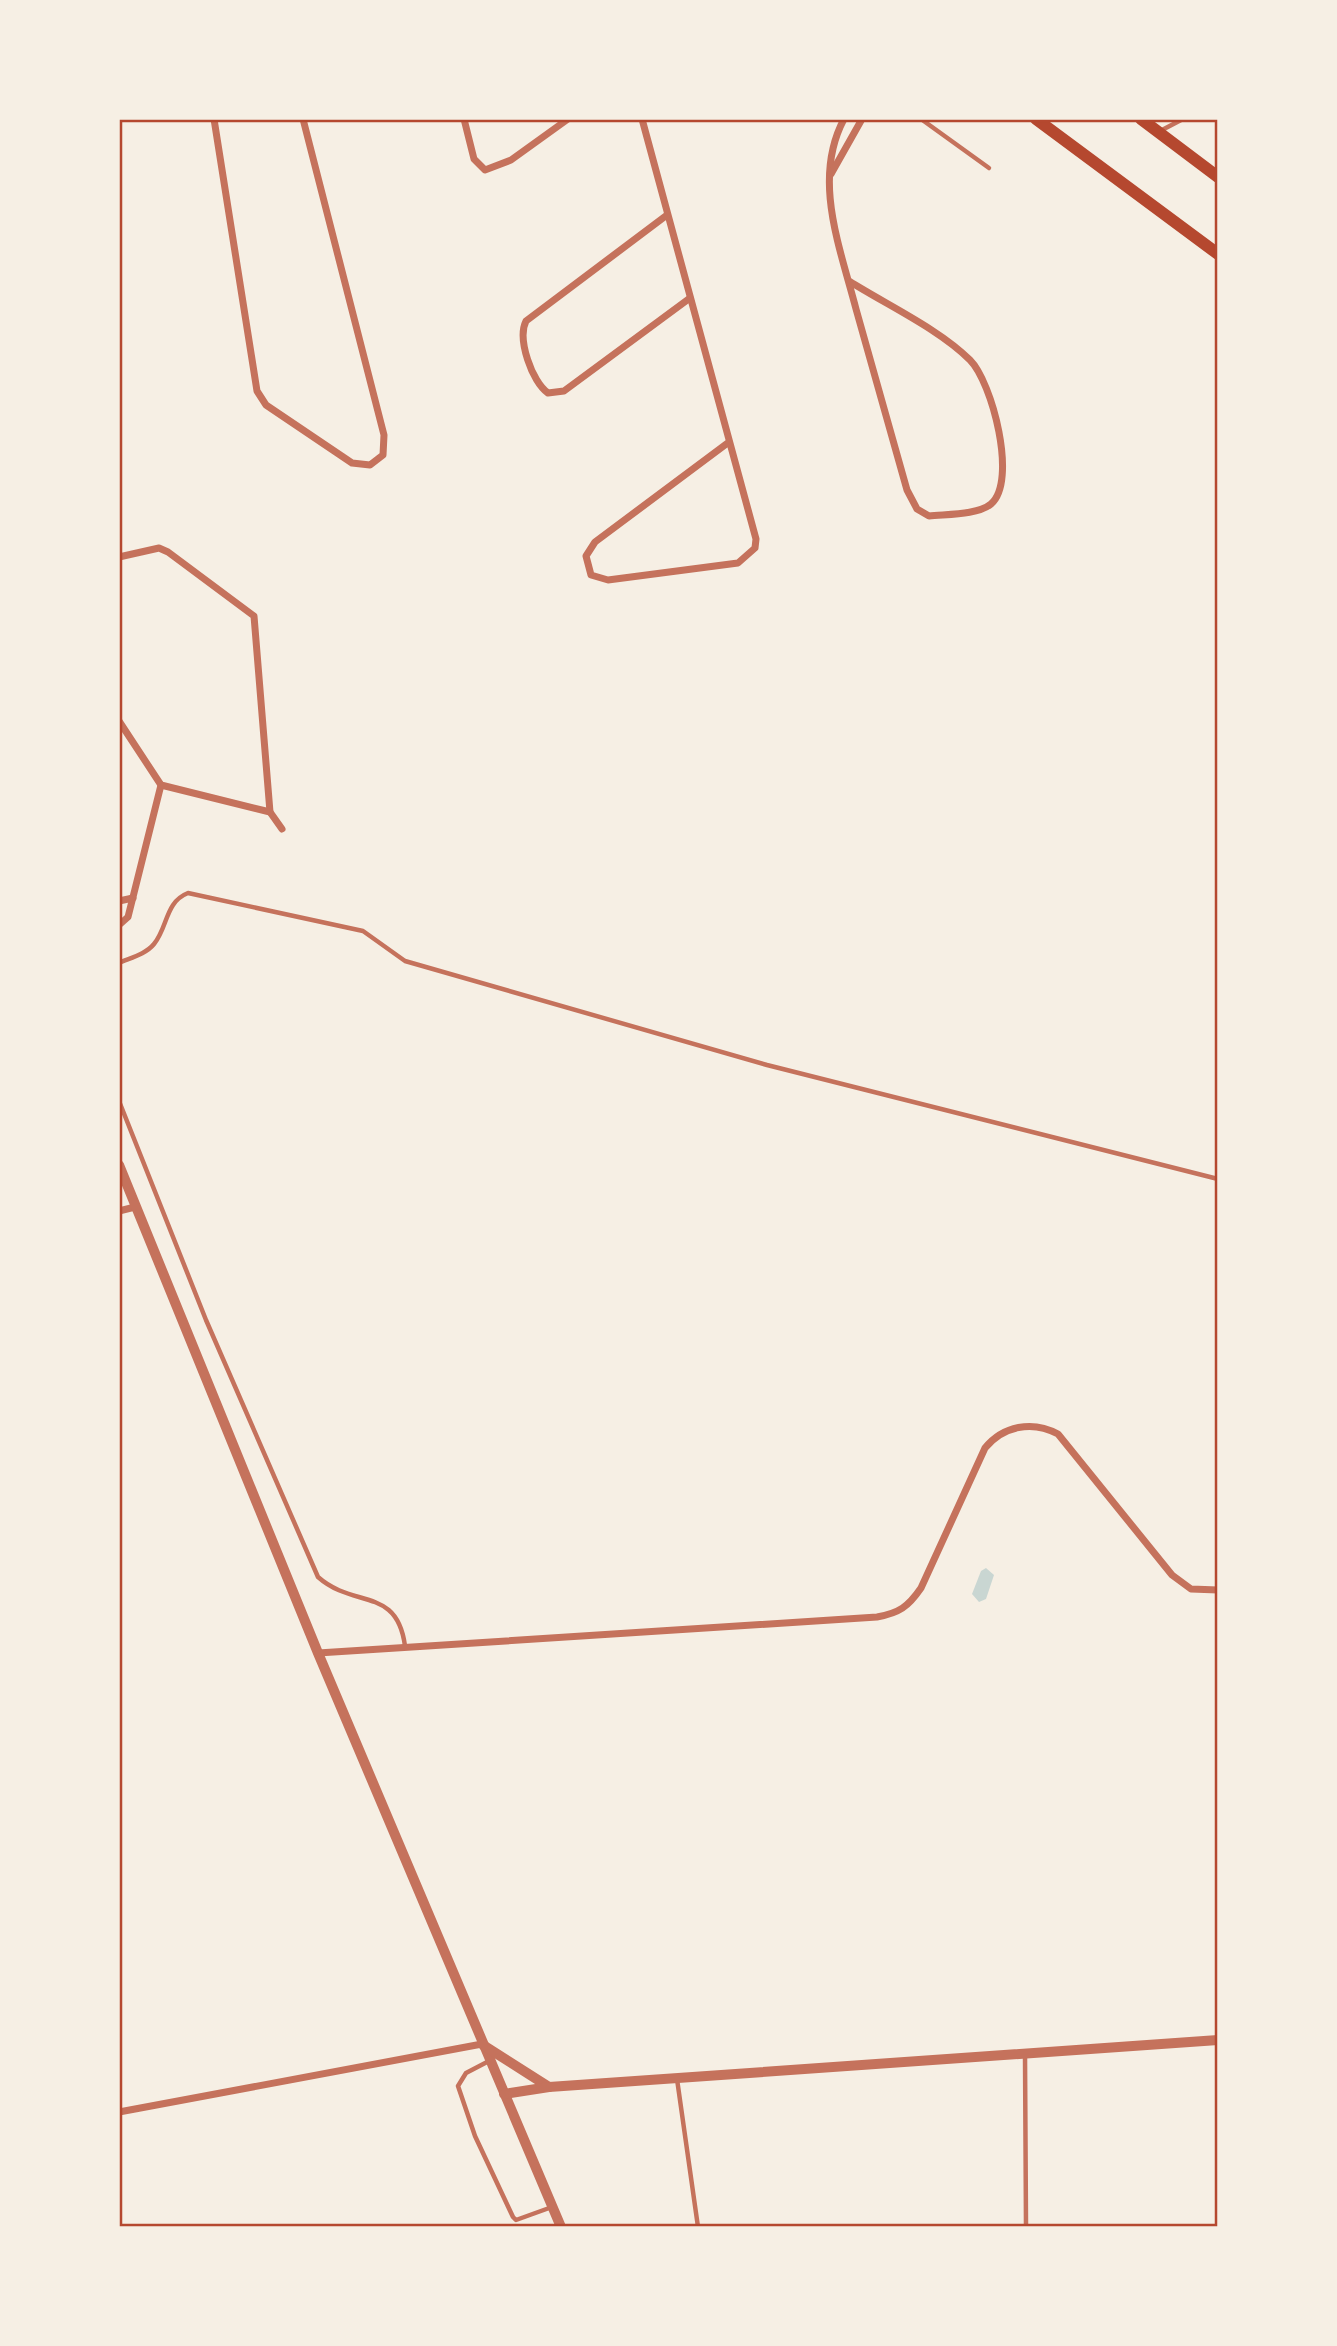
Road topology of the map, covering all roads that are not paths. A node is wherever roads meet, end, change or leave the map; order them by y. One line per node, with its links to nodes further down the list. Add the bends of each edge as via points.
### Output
1 (214, 119): 2 (street, via 257,391 266,405 352,463 370,465 383,455 384,435)
2 (303, 119)
3 (464, 119): 4 (street, via 474,159 485,170 511,160)
4 (568, 119)
5 (642, 119): 16 (street)
6 (844, 119): 14 (street)
7 (862, 119): 14 (street)
8 (921, 119): 13 (lane)
9 (1036, 119): 17 (main road)
10 (1141, 119): 12 (main road)
11 (1183, 119): 12 (lane)
12 (1158, 132): 15 (main road)
13 (989, 168)
14 (828, 177): 18 (street)
15 (1218, 177)
16 (667, 215): 19 (street); 19 (street, via 533,314 523,327 536,383 548,393 573,386)
17 (1218, 254)
18 (849, 281): 18 (street, via 907,490 917,509 929,516 990,505 998,497 1005,472 984,378 951,344)
19 (690, 298): 20 (street)
20 (729, 442): 20 (street, via 589,549 588,571 595,579 738,563 751,554 755,539)
21 (119, 557): 24 (street, via 149,549 168,552 254,616)
22 (119, 721): 23 (street)
23 (161, 785): 24 (street); 26 (street)
24 (270, 812): 25 (street)
25 (282, 829)
26 (133, 898): 27 (street); 28 (street, via 128,917)
27 (119, 901)
28 (119, 925)
29 (119, 963): 32 (lane, via 155,943 173,904 188,893 363,931 405,961 767,1065)
30 (119, 1101): 36 (lane, via 206,1320 318,1577 334,1588 390,1609 402,1626)
31 (119, 1165): 33 (street)
32 (1218, 1179)
33 (135, 1207): 34 (street); 37 (street)
34 (119, 1211)
35 (1218, 1590): 36 (street, via 1191,1588 1172,1575 1058,1434 1040,1427 1010,1429 985,1448 921,1588 910,1605 897,1613 877,1618)
36 (405, 1646): 37 (street)
37 (318, 1653): 39 (street)
38 (1218, 2040): 40 (street)
39 (482, 2044): 41 (street); 43 (street); 45 (street)
40 (1025, 2054): 42 (street); 49 (lane)
41 (489, 2061): 44 (street); 46 (lane, via 466,2073 458,2086 475,2136 516,2220)
42 (677, 2078): 43 (street); 48 (lane)
43 (549, 2087): 44 (street)
44 (504, 2094): 46 (street)
45 (119, 2112)
46 (553, 2207): 47 (street)
47 (561, 2227)
48 (698, 2227)
49 (1026, 2227)

